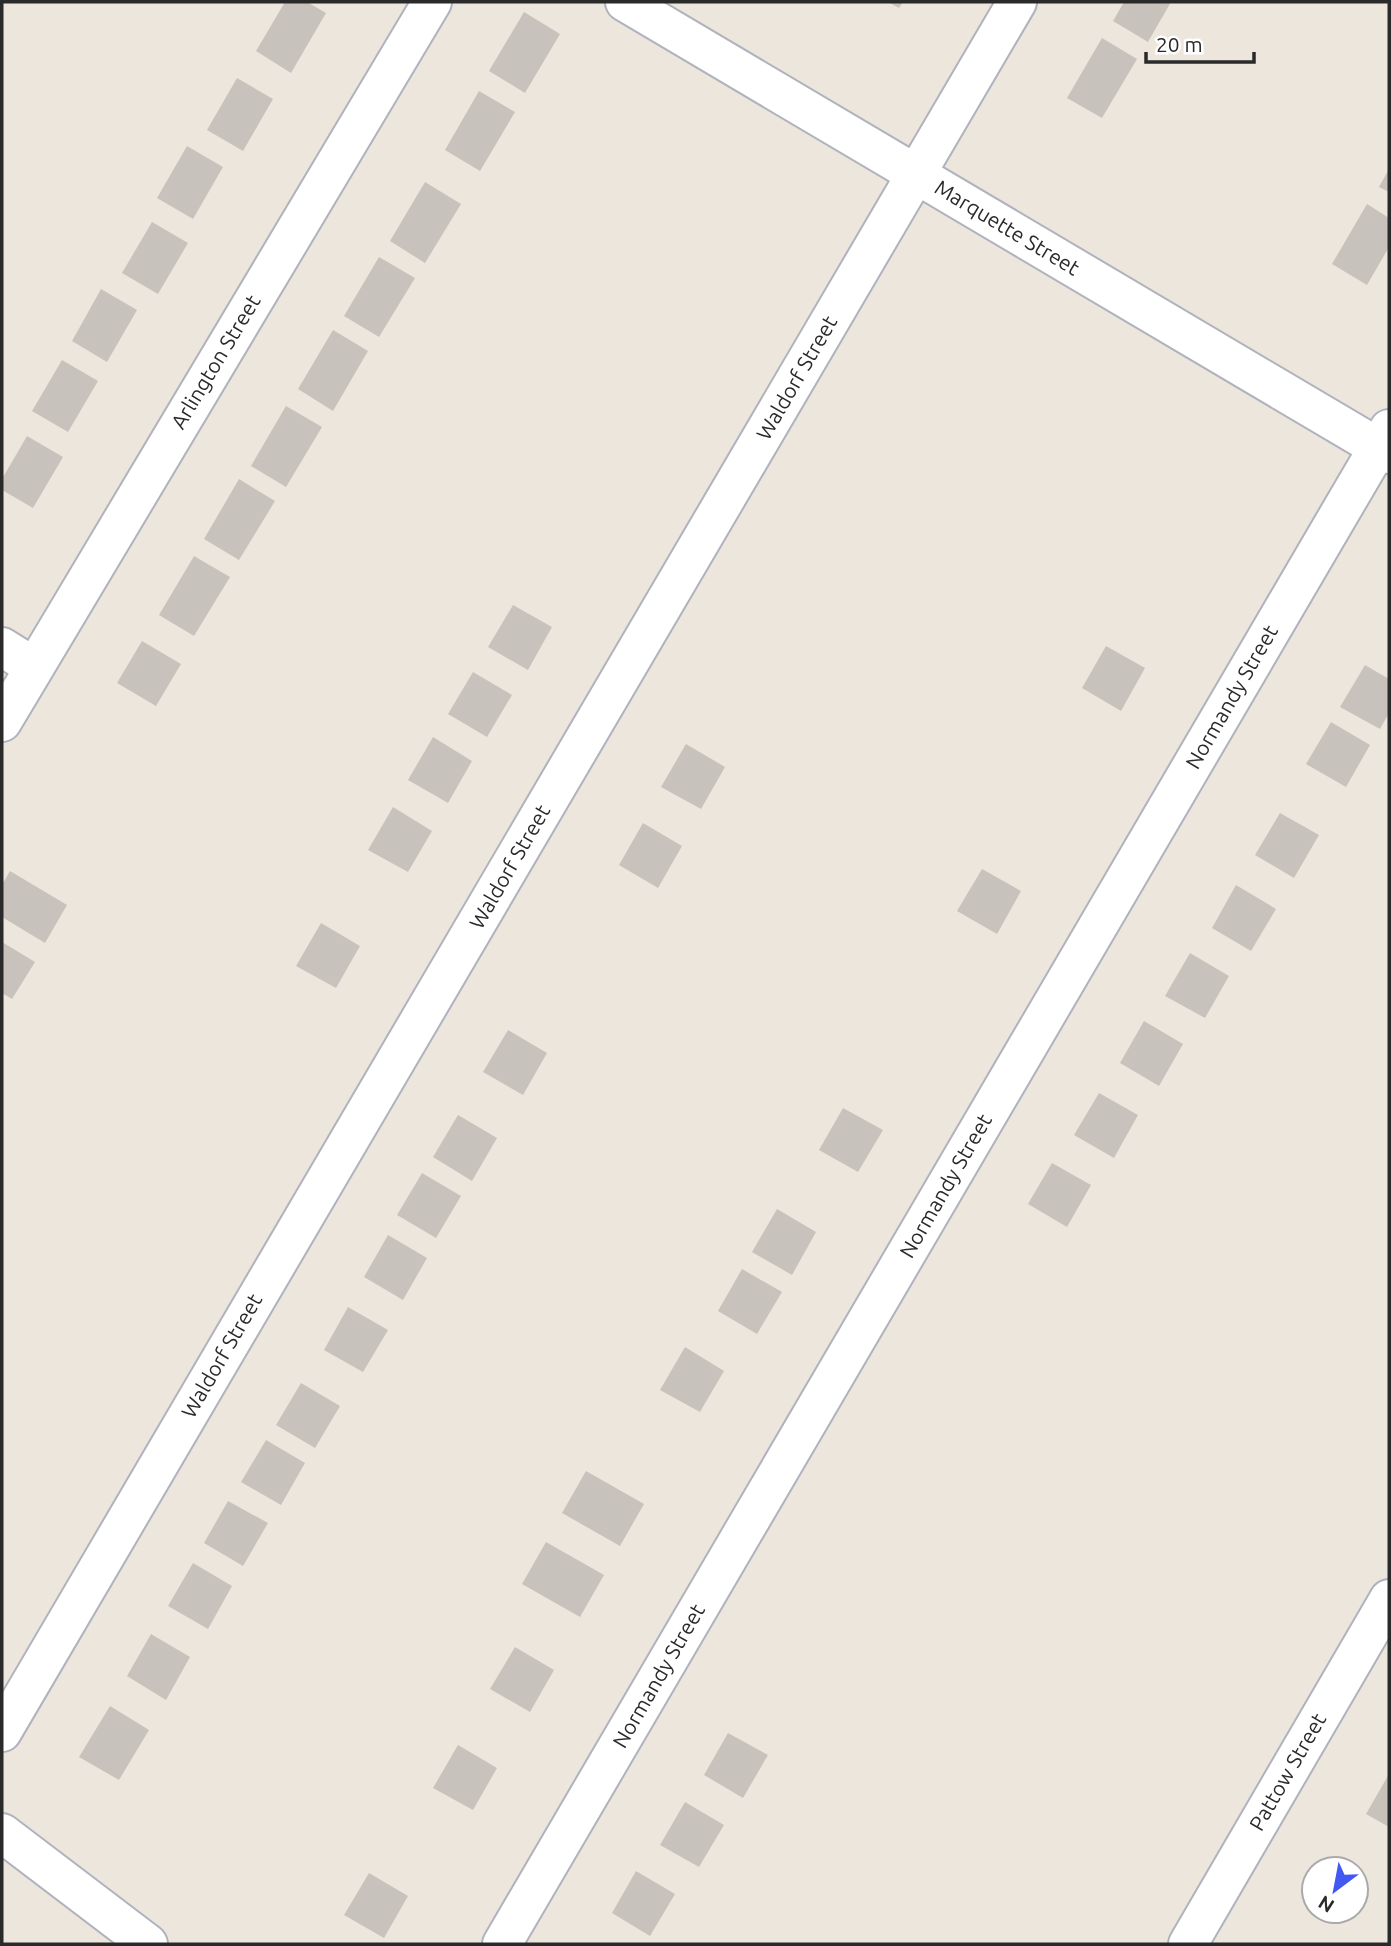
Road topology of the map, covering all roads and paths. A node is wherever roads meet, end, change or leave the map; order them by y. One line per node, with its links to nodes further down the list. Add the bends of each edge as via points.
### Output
1 (432, 2): 7 (street, Arlington Street)
2 (625, 2): 4 (street, Marquette Street)
3 (1017, 2): 4 (street, Waldorf Street)
4 (916, 174): 5 (street, Marquette Street); 10 (street, Waldorf Street)
5 (1386, 443): 13 (street, Normandy Street)
6 (2, 647): 7 (street)
7 (34, 667): 8 (street, Arlington Street)
8 (2, 722)
9 (1389, 1599): 14 (street, Pattow Street)
10 (2, 1732)
11 (2, 1833): 12 (street)
12 (148, 1944)
13 (502, 1944)
14 (1188, 1944)

